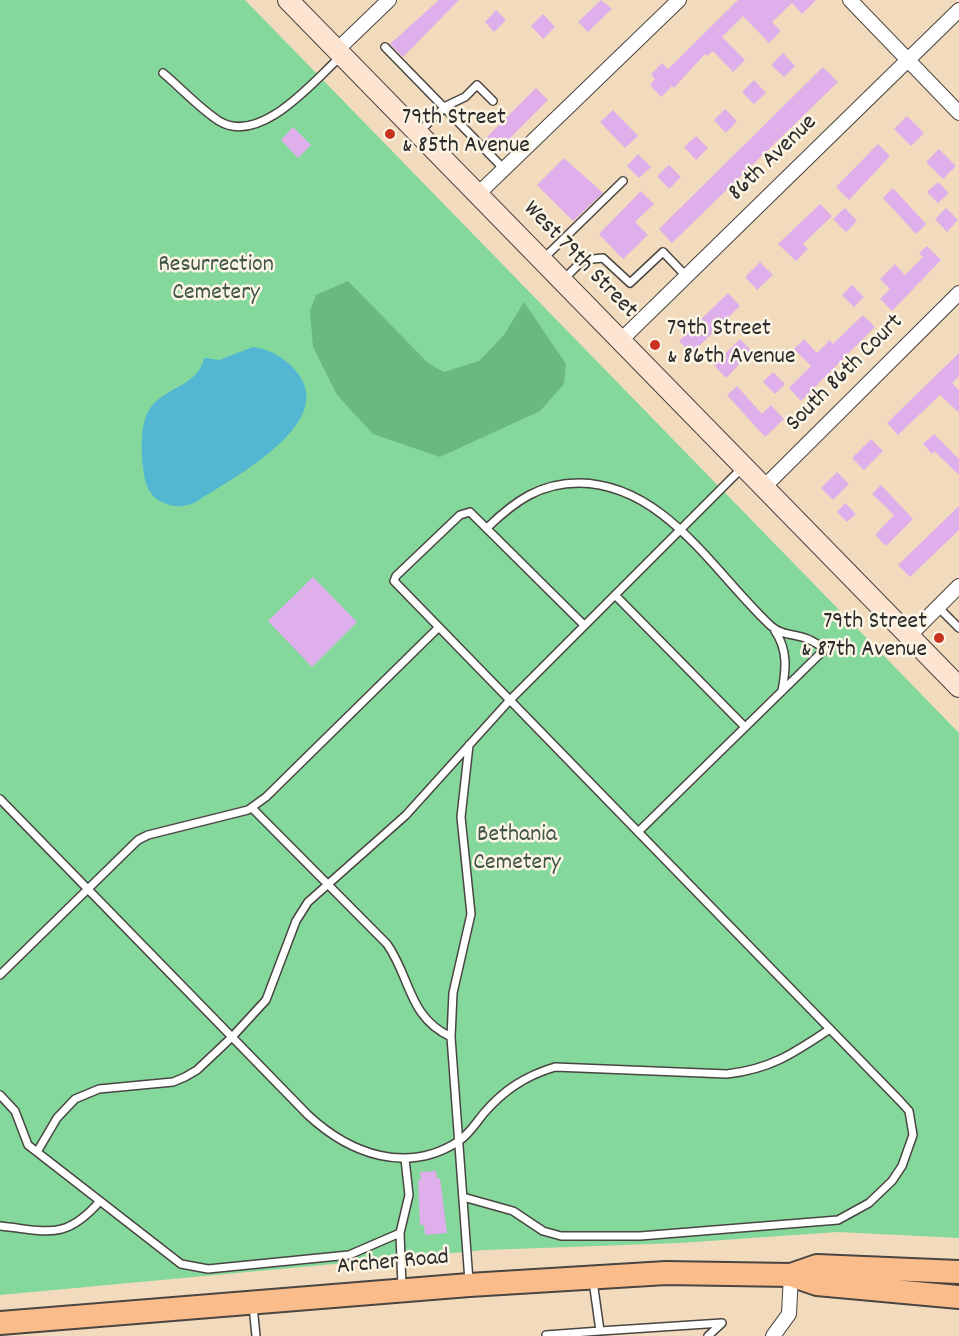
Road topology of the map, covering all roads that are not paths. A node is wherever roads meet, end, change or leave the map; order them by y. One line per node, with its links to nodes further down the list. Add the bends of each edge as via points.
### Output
1 (288, 0): 7 (main road, West 79th Street)
2 (388, 0): 7 (street)
3 (679, 0): 14 (street)
4 (850, 0): 8 (street)
5 (959, 10): 8 (street, 86th Avenue)
6 (385, 47): 11 (lane)
7 (340, 53): 9 (lane, via 283,109 261,124 238,127 220,121); 13 (main road, West 79th Street)
8 (908, 60): 12 (street); 18 (street, 86th Avenue)
9 (163, 73)
10 (493, 101): 11 (lane, via 477,86)
11 (443, 108): 13 (lane); 14 (lane)
12 (959, 113)
13 (418, 133): 16 (main road, West 79th Street)
14 (504, 169): 16 (street)
15 (623, 181): 17 (lane)
16 (478, 194): 17 (main road, West 79th Street)
17 (542, 260): 19 (main road, West 79th Street)
18 (686, 276): 19 (lane, via 663,252 630,283 603,258 583,260); 21 (street, 86th Avenue)
19 (562, 281): 21 (main road, West 79th Street)
20 (959, 293): 23 (street, South 86th Court)
21 (621, 340): 22 (main road, West 79th Street)
22 (744, 467): 23 (main road, West 79th Street); 25 (lane)
23 (764, 487): 33 (main road, West 79th Street)
24 (488, 527): 25 (lane, via 508,507 548,486 596,483 638,497); 29 (lane); 30 (lane, via 476,515 465,512 396,576 396,585)
25 (680, 531): 27 (lane); 31 (lane)
26 (959, 586): 28 (street)
27 (615, 595): 29 (lane); 37 (lane)
28 (938, 607): 32 (lane); 33 (street)
29 (584, 625): 36 (lane)
30 (438, 628): 36 (lane); 40 (lane)
31 (773, 628): 35 (lane, via 786,660); 35 (lane, via 806,638 825,649)
32 (959, 628)
33 (909, 636): 34 (main road, West 79th Street)
34 (959, 687)
35 (782, 691): 37 (lane)
36 (509, 700): 38 (lane); 41 (lane)
37 (745, 727): 41 (lane)
38 (469, 745): 42 (lane, via 389,832); 47 (lane, via 461,817 471,914 454,984)
39 (0, 799): 43 (lane)
40 (252, 808): 42 (lane); 43 (lane, via 148,835)
41 (638, 832): 45 (lane)
42 (328, 884): 46 (lane, via 308,902 296,921 266,1000); 47 (lane, via 395,955 424,1019)
43 (88, 889): 44 (lane); 46 (lane)
44 (0, 975)
45 (830, 1029): 49 (lane, via 774,1064 751,1071 727,1074 555,1067 533,1074 497,1098); 52 (lane, via 900,1101 912,1121 913,1135 902,1166 881,1192 854,1213 822,1223 640,1236 561,1236 543,1231 513,1211)
46 (232, 1037): 50 (lane, via 185,1077 172,1082 99,1089 75,1098 57,1118); 51 (lane, via 340,1142)
47 (451, 1037): 49 (lane)
48 (0, 1095): 50 (lane, via 15,1111 24,1140)
49 (459, 1141): 51 (lane); 52 (lane)
50 (37, 1152): 53 (lane)
51 (405, 1159): 55 (lane, via 409,1195)
52 (463, 1197): 59 (lane)
53 (100, 1201): 54 (lane, via 85,1218 63,1230); 55 (lane, via 168,1255 193,1267 208,1269 349,1255)
54 (0, 1226)
55 (400, 1233): 60 (lane)
56 (959, 1272): 58 (main road, Archer Road, via 817,1266)
57 (592, 1275): 58 (main road, Archer Road); 59 (main road, Archer Road); 64 (lane)
58 (791, 1275): 61 (main road, Archer Road, via 818,1284); 68 (street, via 789,1314)
59 (469, 1285): 60 (main road, Archer Road)
60 (402, 1290): 62 (main road, Archer Road)
61 (959, 1297)
62 (252, 1304): 63 (main road, Archer Road); 66 (lane)
63 (0, 1323)
64 (600, 1331): 65 (lane); 67 (lane, via 722,1323)
65 (546, 1335)
66 (256, 1336)
67 (708, 1336)
68 (773, 1336)

